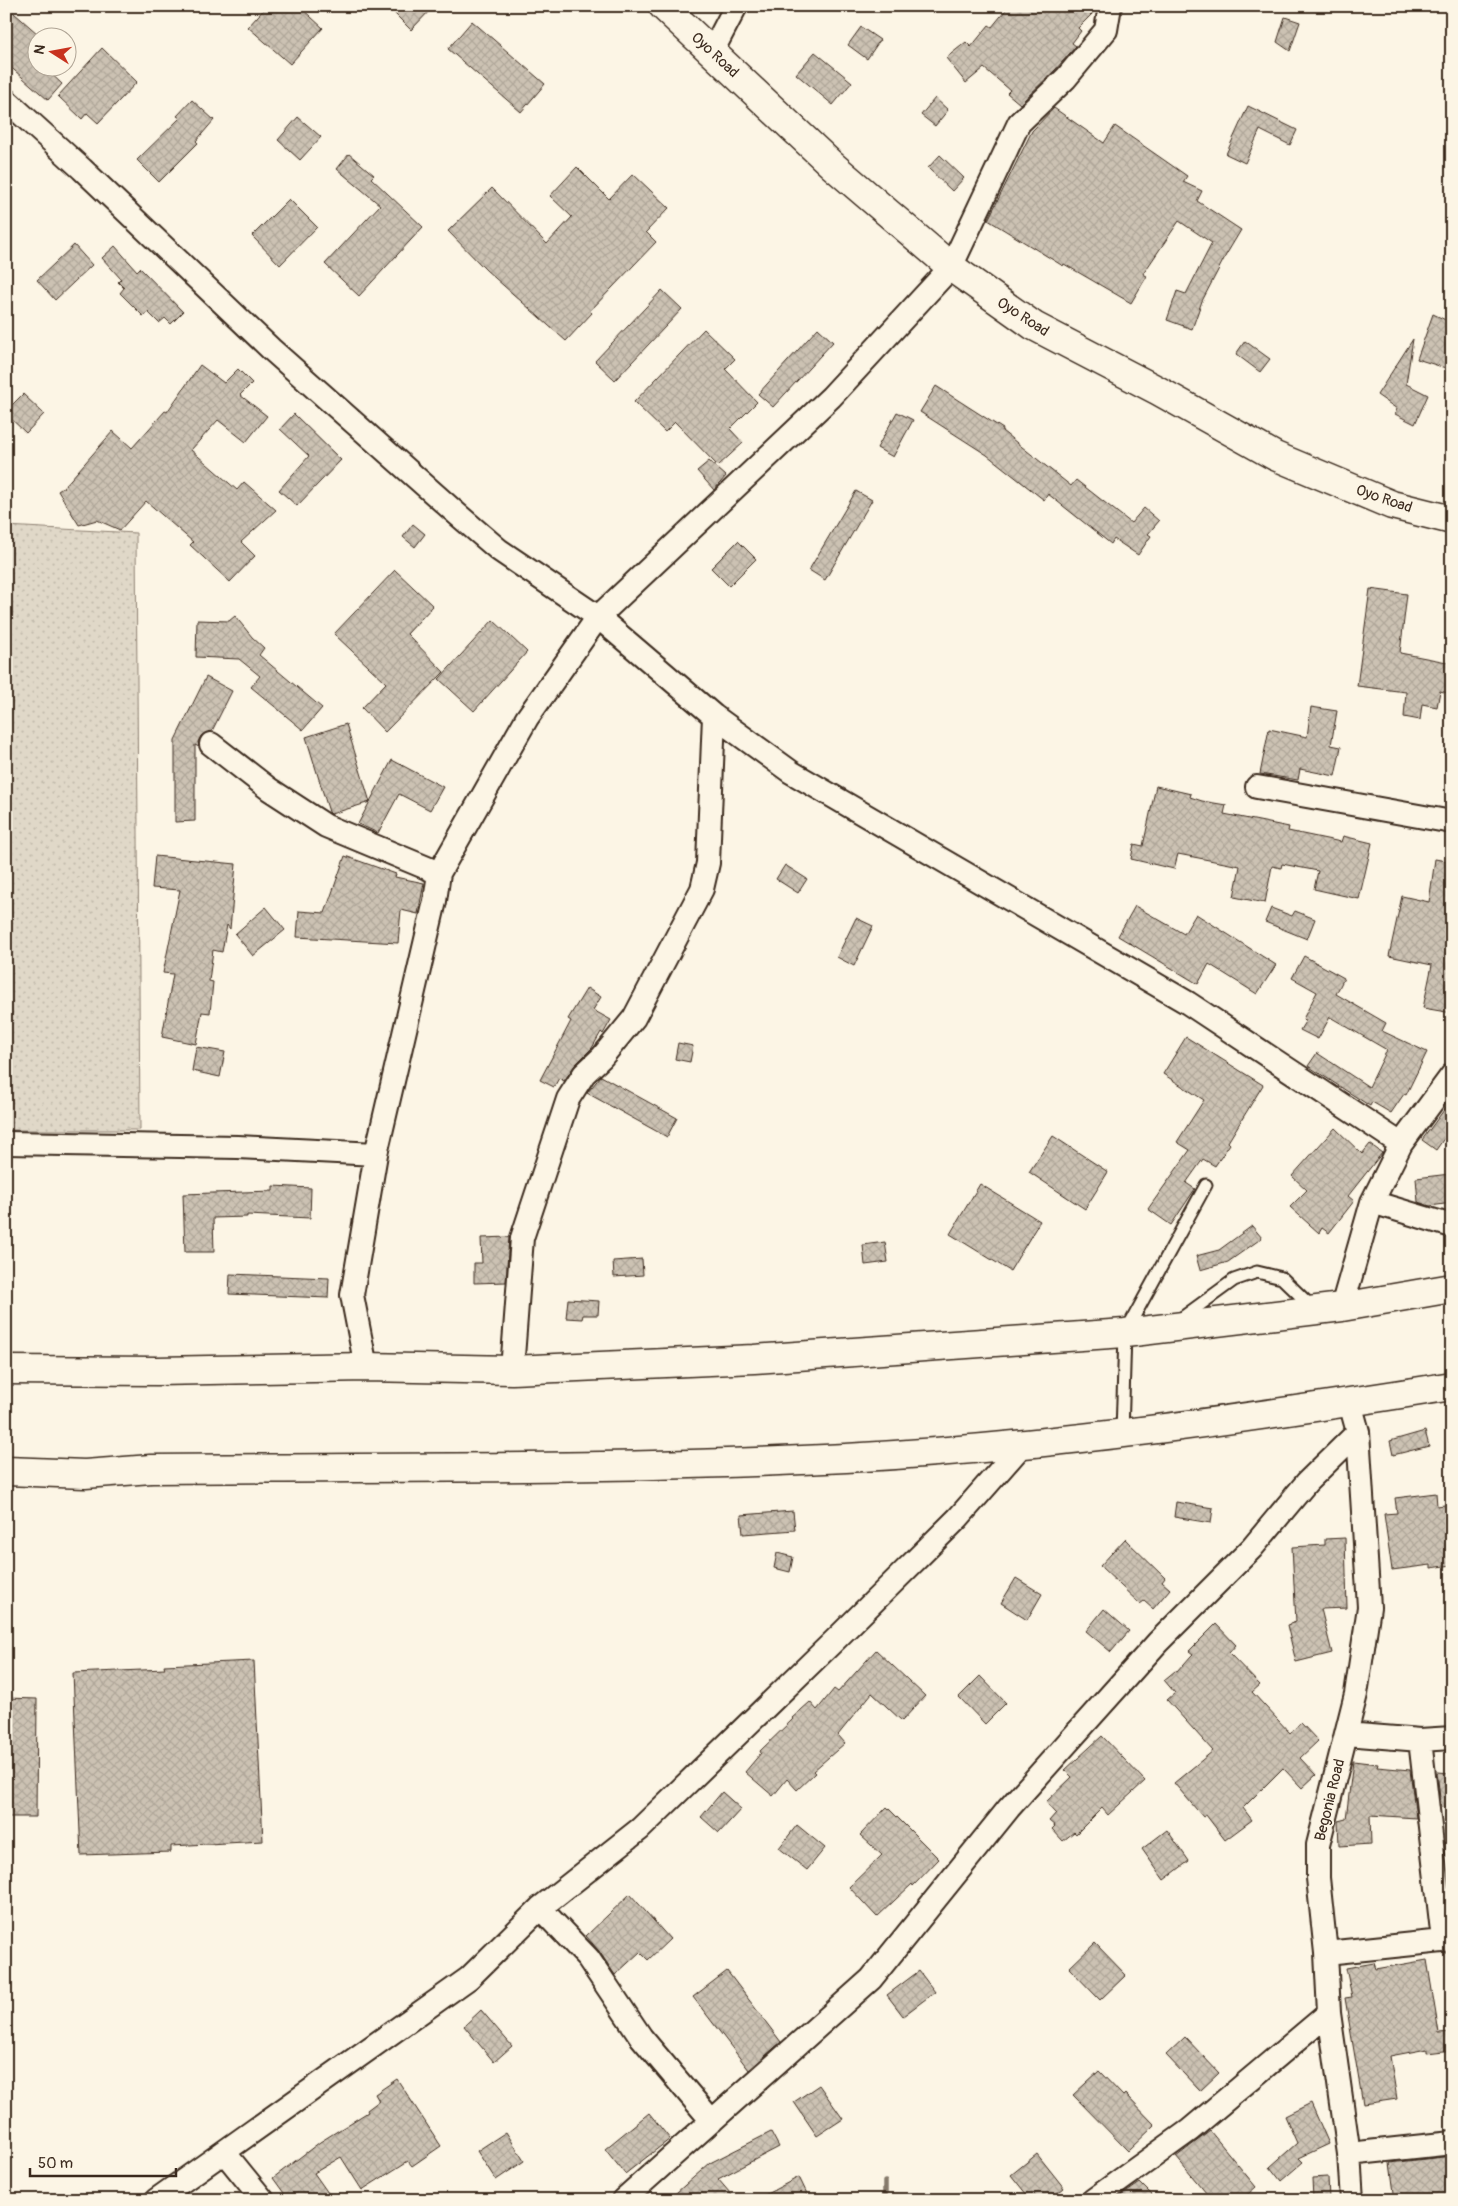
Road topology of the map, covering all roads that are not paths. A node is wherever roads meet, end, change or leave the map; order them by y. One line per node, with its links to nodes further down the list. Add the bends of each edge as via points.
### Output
1 (663, 6): 4 (highway, Oyo Road)
2 (736, 6): 4 (street)
3 (1110, 6): 6 (street, via 1106,30 1066,78 1019,123)
4 (712, 52): 6 (highway, Oyo Road, via 832,165)
5 (6, 100): 8 (street, via 271,349 457,514 499,550)
6 (951, 267): 7 (highway, Oyo Road, via 1034,326 1275,456 1392,505); 8 (street, via 831,396)
7 (1452, 520)
8 (598, 617): 9 (street); 13 (street, via 527,718)
9 (714, 716): 16 (street, via 791,772 1188,1003); 28 (street, via 708,863 702,889 634,1018 584,1074 568,1099 522,1238)
10 (211, 744): 13 (street, via 326,826)
11 (1257, 787): 12 (street)
12 (1452, 822)
13 (439, 873): 17 (street)
14 (1452, 1076): 16 (street)
15 (6, 1143): 17 (street, via 238,1147)
16 (1401, 1144): 19 (street)
17 (376, 1154): 26 (street, via 352,1295)
18 (1206, 1185): 25 (lane)
19 (1372, 1202): 20 (street); 22 (street)
20 (1452, 1226)
21 (1452, 1288): 22 (highway)
22 (1342, 1307): 23 (highway)
23 (1314, 1310): 24 (highway); 24 (lane, via 1282,1278 1257,1272 1234,1280)
24 (1170, 1327): 25 (highway)
25 (1125, 1332): 28 (highway, via 754,1359); 32 (lane)
26 (366, 1367): 27 (highway); 28 (highway)
27 (6, 1370)
28 (512, 1370)
29 (1452, 1386): 30 (highway)
30 (1350, 1403): 31 (street, Begonia Road); 32 (highway)
31 (1358, 1432): 35 (street, Begonia Road, via 1369,1608 1356,1694); 42 (street, via 1307,1482 1252,1548 1158,1642 1016,1801 871,1979)
32 (1122, 1434): 33 (highway)
33 (1023, 1444): 34 (highway, via 847,1458 558,1467 151,1469 85,1474); 38 (street, via 938,1538 640,1828)
34 (6, 1471)
35 (1346, 1734): 37 (street); 40 (street, Begonia Road, via 1318,1845)
36 (1452, 1738): 37 (street)
37 (1420, 1740): 39 (street)
38 (540, 1908): 42 (street, via 588,1958 641,2037); 44 (street, via 469,1978)
39 (1447, 1940): 40 (street)
40 (1326, 1953): 41 (street, Begonia Road)
41 (1329, 2013): 45 (street, Begonia Road); 49 (street, via 1190,2130)
42 (712, 2120): 48 (street)
43 (1452, 2142): 45 (street)
44 (224, 2152): 46 (street); 47 (street)
45 (1349, 2154): 50 (street, Begonia Road)
46 (156, 2200)
47 (263, 2200)
48 (623, 2200)
49 (1093, 2200)
50 (1352, 2200)

